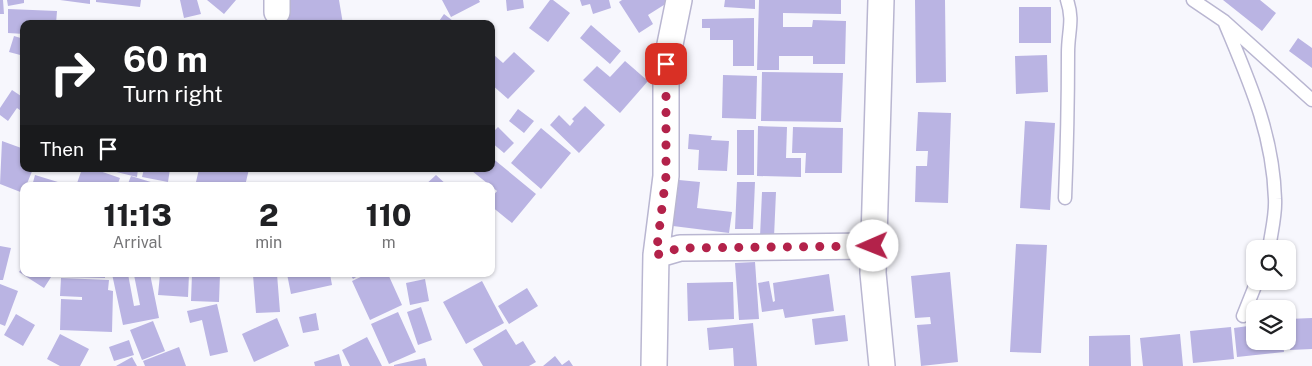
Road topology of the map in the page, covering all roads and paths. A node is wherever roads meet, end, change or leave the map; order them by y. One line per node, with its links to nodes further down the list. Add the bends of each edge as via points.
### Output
1 (679, 0): 10 (street, via 666,64 666,176)
2 (880, 0): 9 (street)
3 (1067, 0): 7 (lane, via 1072,14 1068,50)
4 (1193, 0): 5 (lane)
5 (1224, 21): 6 (lane); 8 (lane, via 1252,87 1269,139 1275,201)
6 (1312, 100)
7 (1065, 198)
8 (1270, 240)
9 (873, 246): 10 (street, via 680,248); 14 (street)
10 (656, 255): 13 (street)
11 (1253, 290): 12 (lane)
12 (1243, 316)
13 (654, 366)
14 (882, 366)

